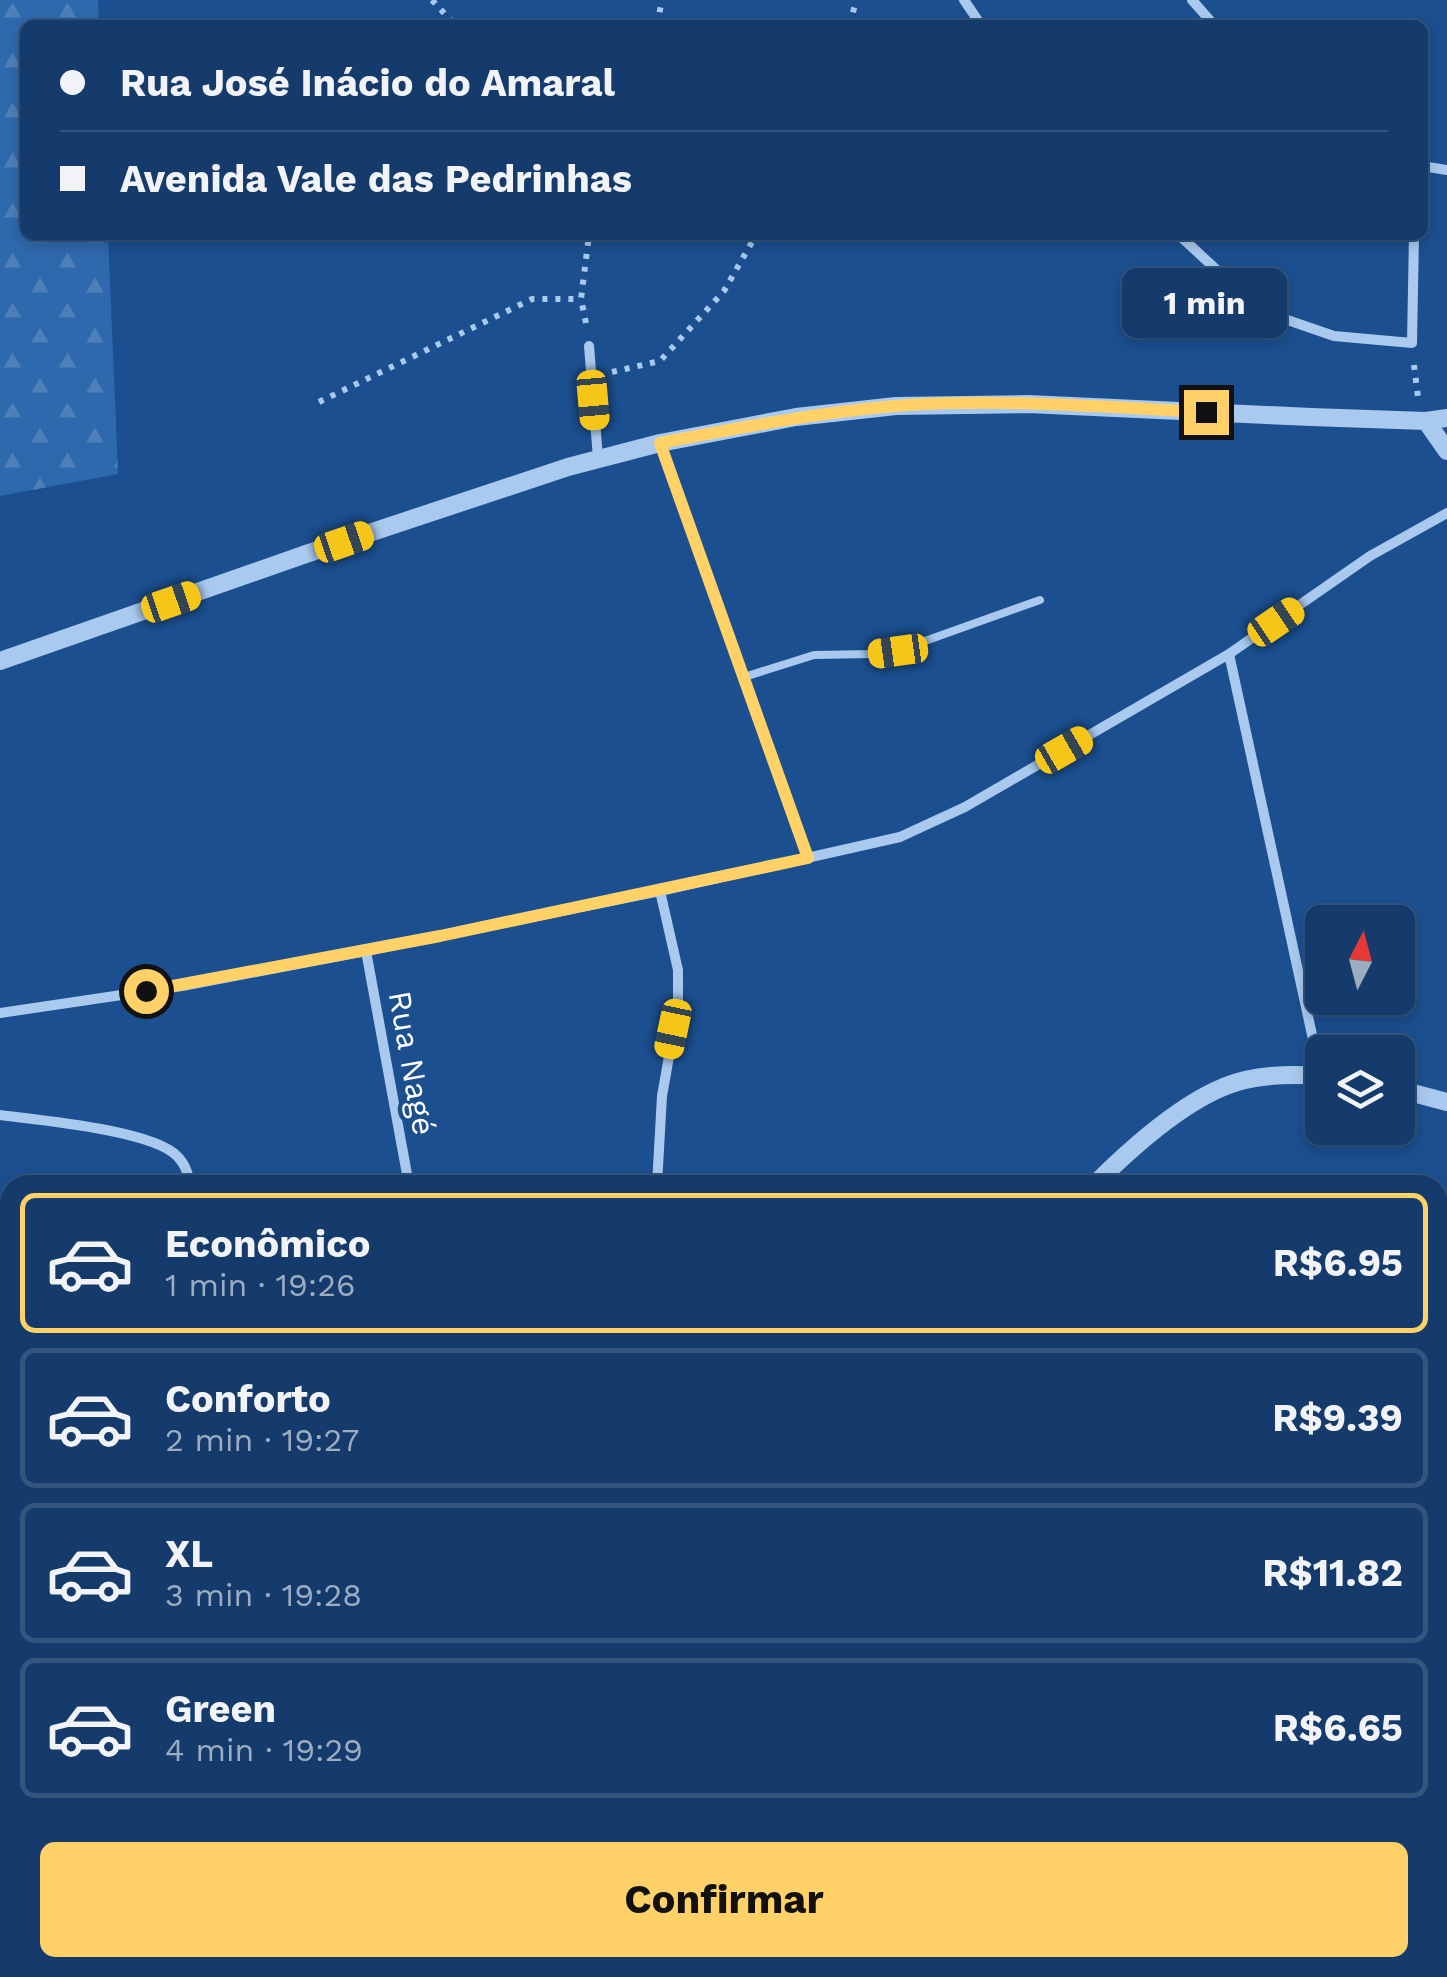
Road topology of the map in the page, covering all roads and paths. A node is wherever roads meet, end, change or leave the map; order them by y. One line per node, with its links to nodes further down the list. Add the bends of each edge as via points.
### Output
1 (432, 0): 3 (path)
2 (1192, 0): 4 (street)
3 (450, 20)
4 (1210, 20)
5 (588, 240): 12 (path, via 581,299 532,299)
6 (753, 240): 11 (path, via 724,290 660,361)
7 (1183, 240): 9 (street, via 1261,311 1334,336)
8 (1414, 240): 9 (street)
9 (1412, 344): 14 (path)
10 (589, 346): 11 (street)
11 (592, 376): 16 (street)
12 (319, 402)
13 (1447, 418): 14 (street)
14 (1426, 421): 15 (street, via 1028,404 896,406); 17 (street)
15 (660, 443): 16 (street); 22 (street)
16 (597, 449): 21 (street)
17 (1447, 451)
18 (1447, 512): 20 (street, via 1370,556)
19 (1040, 600): 22 (lane, via 898,651 814,655)
20 (1229, 654): 23 (street, via 965,807 900,838); 27 (street)
21 (0, 661)
22 (744, 677): 23 (street)
23 (808, 858): 24 (street)
24 (660, 891): 25 (street); 34 (street, via 678,970 678,1006 662,1096)
25 (366, 950): 26 (street); 33 (street, Rua Nagé)
26 (0, 1013)
27 (1313, 1035)
28 (1305, 1075): 35 (street, via 1242,1080 1206,1095)
29 (1415, 1093): 30 (street)
30 (1447, 1102)
31 (0, 1116): 32 (street, via 93,1128 162,1146)
32 (189, 1175)
33 (407, 1175)
34 (658, 1175)
35 (1105, 1175)

